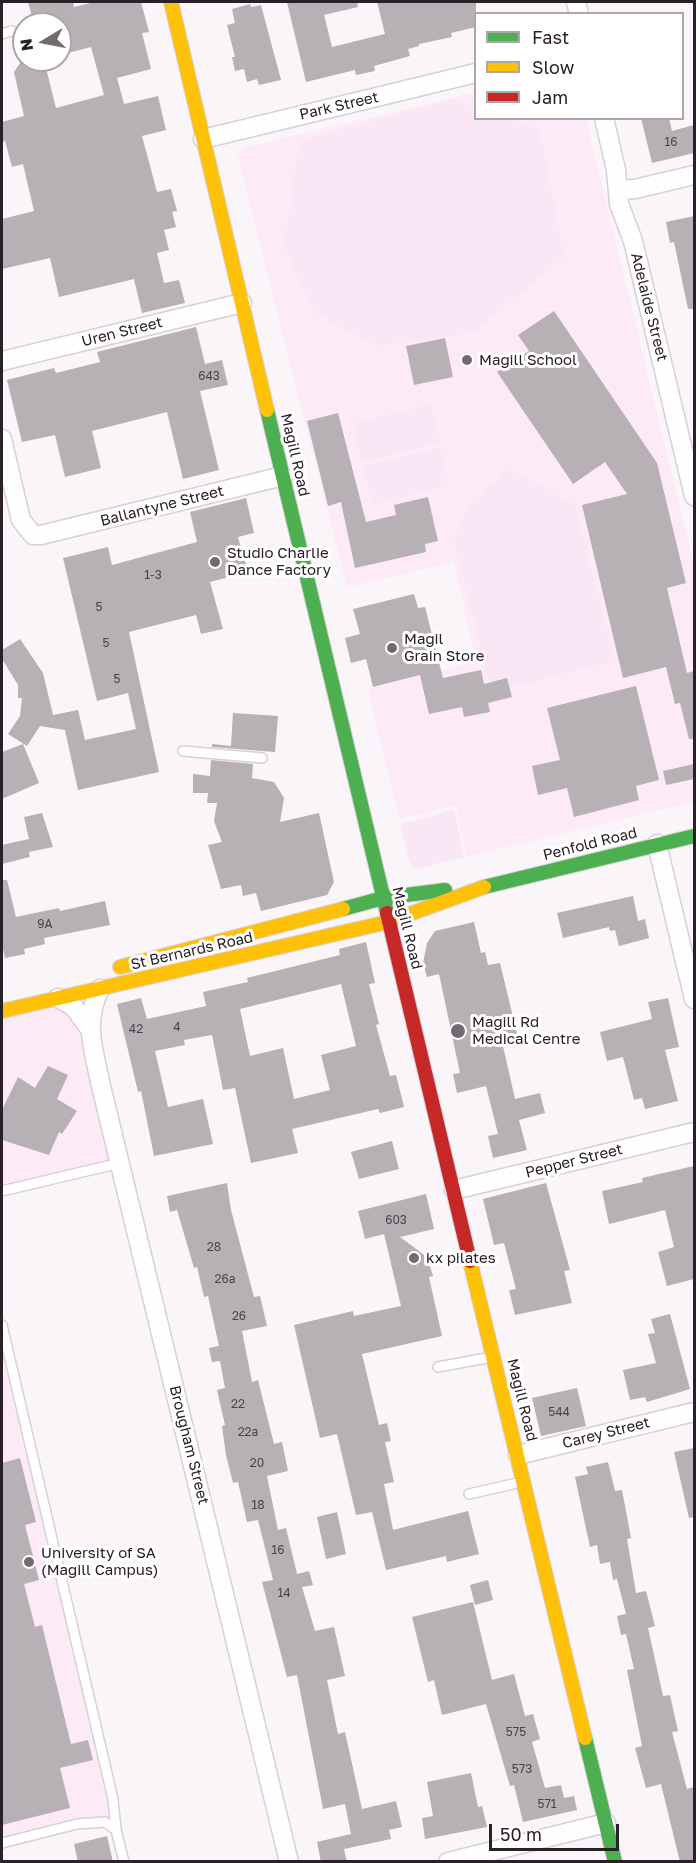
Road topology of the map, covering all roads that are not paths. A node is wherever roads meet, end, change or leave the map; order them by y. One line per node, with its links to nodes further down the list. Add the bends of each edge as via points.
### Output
1 (171, 2): 6 (main road, Magill Road)
2 (12, 31): 3 (lane)
3 (2, 34)
4 (474, 73): 6 (street, Park Street)
5 (604, 120): 8 (street, Adelaide Street)
6 (203, 139): 9 (main road, Magill Road)
7 (694, 175): 8 (street)
8 (619, 190): 14 (street, Adelaide Street, via 623,221 633,241)
9 (242, 303): 10 (street, Uren Street); 12 (main road, Magill Road)
10 (2, 361)
11 (2, 439): 13 (street)
12 (283, 476): 13 (street, Ballantyne Street, via 41,535 33,535 21,520); 20 (main road, Magill Road)
13 (7, 485)
14 (694, 496)
15 (183, 751): 16 (lane)
16 (262, 758)
17 (694, 836): 18 (main road, Penfold Road)
18 (657, 844): 19 (main road, Penfold Road); 24 (street)
19 (493, 885): 20 (main road, Penfold Road); 21 (main road, Penfold Road)
20 (382, 898): 21 (main road, Magill Road); 22 (main road, St Bernards Road)
21 (388, 922): 22 (main road, St Bernards Road); 29 (main road, Magill Road)
22 (100, 980): 23 (main road, St Bernards Road); 26 (street, Brougham Street)
23 (58, 998): 25 (main road, St Bernards Road); 26 (street, Brougham Street, via 74,1007)
24 (694, 999)
25 (2, 1011)
26 (89, 1028): 28 (street, Brougham Street)
27 (694, 1132): 29 (street, Pepper Street)
28 (120, 1162): 30 (lane); 42 (street, Brougham Street)
29 (454, 1190): 32 (main road, Magill Road)
30 (2, 1191)
31 (2, 1325): 39 (lane, via 113,1799)
32 (494, 1357): 33 (lane); 35 (main road, Magill Road)
33 (438, 1367)
34 (694, 1412): 35 (street, Carey Street)
35 (518, 1455): 36 (main road, Magill Road)
36 (525, 1481): 37 (lane); 38 (main road, Magill Road)
37 (469, 1494)
38 (606, 1823): 43 (street); 44 (main road, Magill Road)
39 (116, 1830): 40 (lane, via 86,1827); 41 (lane)
40 (2, 1845)
41 (123, 1862)
42 (289, 1862)
43 (448, 1862)
44 (615, 1862)

